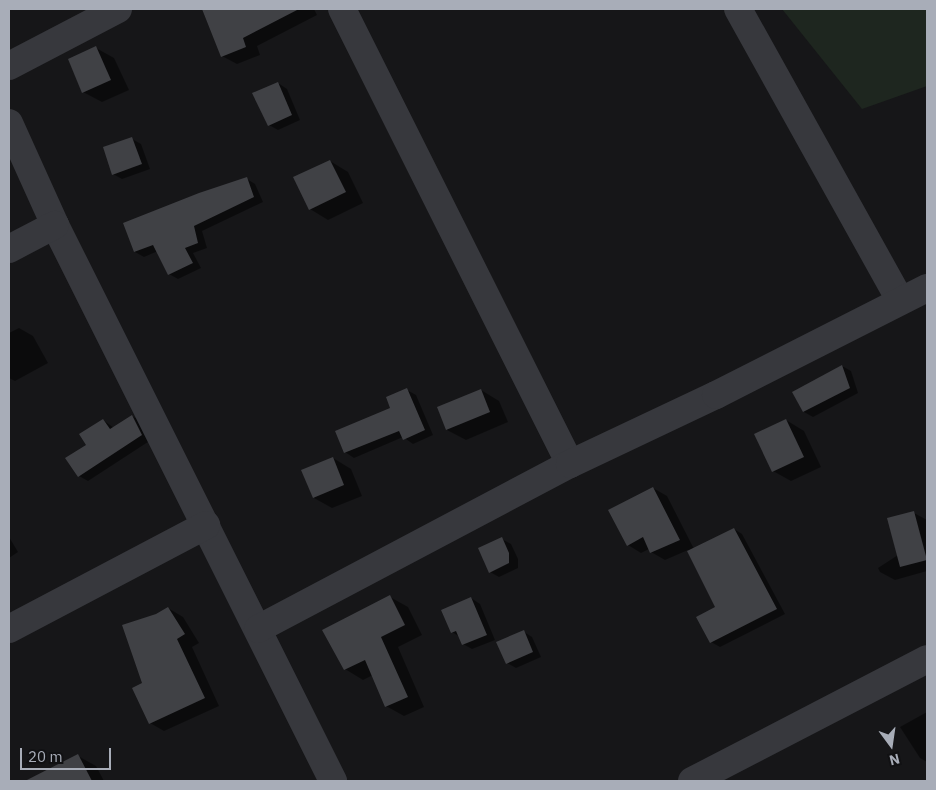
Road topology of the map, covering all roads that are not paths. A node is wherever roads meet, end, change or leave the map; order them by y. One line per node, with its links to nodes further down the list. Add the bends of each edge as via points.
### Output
1 (118, 9): 4 (street)
2 (342, 9): 10 (street)
3 (738, 9): 9 (street)
4 (9, 66)
5 (9, 123): 6 (street)
6 (55, 225): 7 (street); 11 (street)
7 (9, 250)
8 (927, 288): 9 (street)
9 (900, 300): 10 (street, via 716,395)
10 (570, 464): 13 (street)
11 (206, 525): 12 (street); 13 (street)
12 (9, 629)
13 (258, 629): 15 (street)
14 (927, 659): 16 (street)
15 (333, 781)
16 (692, 781)

